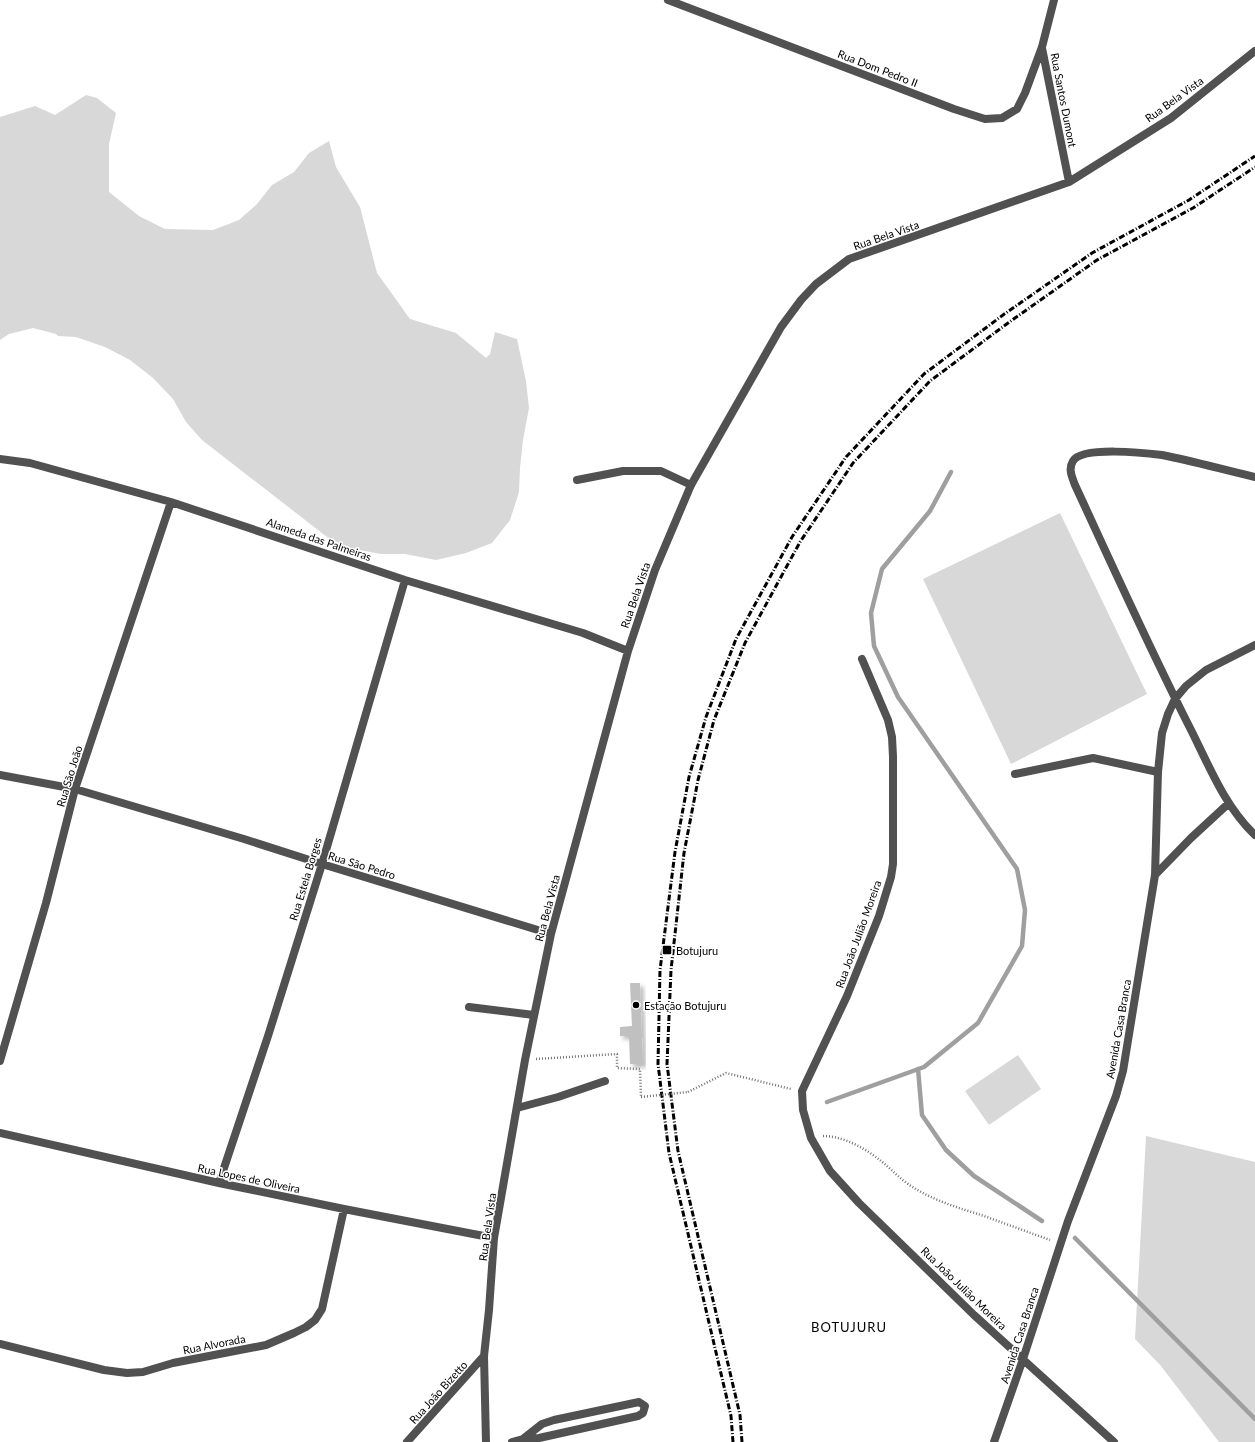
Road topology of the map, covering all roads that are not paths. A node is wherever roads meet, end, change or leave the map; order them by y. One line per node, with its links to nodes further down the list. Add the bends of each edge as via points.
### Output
1 (668, 0): 3 (street, Rua Dom Pedro II, via 985,119 1002,118 1017,109)
2 (1054, 0): 3 (street, Rua Santos Dumont)
3 (1042, 47): 5 (street, Rua Santos Dumont)
4 (1255, 51): 5 (street, Rua Bela Vista, via 1171,118)
5 (1069, 182): 9 (street, Rua Bela Vista, via 849,259 816,284 781,327)
6 (0, 459): 10 (street, Alameda das Palmeiras, via 30,463)
7 (1255, 477): 15 (street, via 1139,452 1097,452 1081,455 1073,461 1070,470 1074,485)
8 (577, 480): 9 (street, via 623,471 661,471)
9 (691, 485): 13 (street, Rua Bela Vista, via 655,570)
10 (172, 502): 11 (street, Alameda das Palmeiras); 19 (street, Rua São João)
11 (405, 580): 13 (street, Alameda das Palmeiras, via 583,633); 22 (street, Rua Estela Borges)
12 (1255, 645): 15 (street, Avenida Casa Branca, via 1206,670)
13 (628, 651): 24 (street, Rua Bela Vista)
14 (862, 659): 36 (street, Rua João Julião Moreira, via 888,720 892,737 893,864 879,916 847,996 802,1091 803,1110 810,1138 830,1171 974,1315)
15 (1175, 699): 16 (street, Avenida Casa Branca, via 1162,733); 20 (street)
16 (1158, 772): 17 (street, via 1093,758); 23 (street, Avenida Casa Branca)
17 (1015, 774)
18 (0, 775): 19 (street, Rua São Pedro)
19 (75, 789): 22 (street, Rua São Pedro); 27 (street, Rua São João, via 46,903)
20 (1229, 803): 21 (street); 23 (street)
21 (1255, 835)
22 (322, 864): 24 (street, Rua São Pedro); 31 (street, Rua Estela Borges)
23 (1155, 875): 36 (street, Avenida Casa Branca, via 1123,1071)
24 (551, 934): 26 (street, Rua Bela Vista)
25 (469, 1007): 26 (street)
26 (534, 1015): 29 (street, Rua Bela Vista)
27 (0, 1061)
28 (605, 1081): 29 (street)
29 (517, 1108): 33 (street, Rua Bela Vista)
30 (0, 1133): 31 (street, Rua Lopes de Oliveira)
31 (219, 1183): 32 (street, Rua Lopes de Oliveira)
32 (344, 1209): 33 (street, Rua Lopes de Oliveira); 34 (street, Rua Alvorada, via 322,1309 315,1320 306,1326 266,1345 127,1374)
33 (494, 1238): 35 (street, Rua Bela Vista)
34 (0, 1344)
35 (484, 1356): 38 (street, Rua João Bizetto); 39 (street, Rua Bela Vista)
36 (1023, 1359): 41 (street, Avenida Casa Branca); 42 (street, Rua João Julião Moreira)
37 (523, 1439): 37 (street, via 539,1438 638,1416 643,1413 645,1406 639,1402 554,1420 542,1424); 40 (street)
38 (407, 1442)
39 (486, 1442)
40 (512, 1442)
41 (994, 1442)
42 (1114, 1442)

